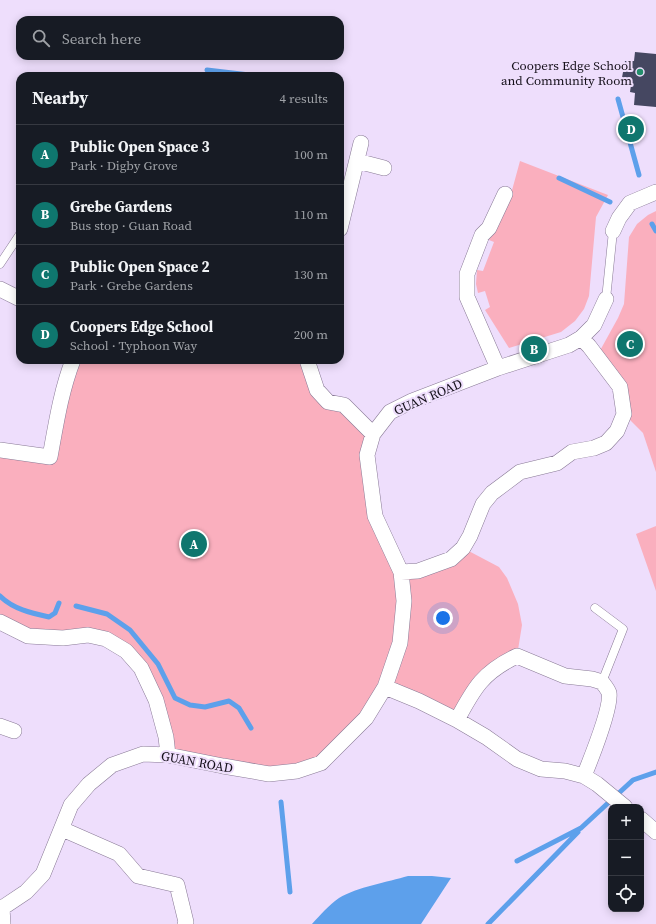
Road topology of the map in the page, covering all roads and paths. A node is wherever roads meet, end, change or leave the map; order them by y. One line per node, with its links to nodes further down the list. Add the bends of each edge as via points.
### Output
1 (361, 143): 2 (street)
2 (357, 162): 3 (street); 6 (street)
3 (384, 168)
4 (656, 192): 7 (street, via 630,202)
5 (505, 194): 16 (street, via 489,228 482,235 467,274 467,297)
6 (344, 213)
7 (612, 231): 12 (lane)
8 (16, 240): 9 (lane)
9 (0, 264)
10 (0, 289): 11 (street)
11 (16, 297)
12 (606, 299): 13 (street, via 594,325)
13 (581, 338): 16 (street, GUAN ROAD, via 569,345); 19 (street, via 620,386 624,414 617,431 606,443 572,452 557,463 520,472 492,493 483,504 470,536 463,548 451,559 418,571)
14 (72, 364): 18 (street, via 56,422 50,457)
15 (308, 364): 17 (street, via 317,390 324,398 328,402 344,405)
16 (498, 368): 17 (street, GUAN ROAD, via 390,412)
17 (373, 434): 19 (street, GUAN ROAD, via 367,455 375,516)
18 (0, 450)
19 (401, 572): 23 (street, GUAN ROAD, via 404,601 400,643)
20 (595, 608): 22 (lane, via 623,629)
21 (0, 622): 25 (street, via 28,636 63,638 88,635 106,639 126,651 141,668 156,700)
22 (602, 682): 24 (street, via 565,676 516,656 501,663 486,675 472,691); 26 (street, via 609,692 609,705)
23 (385, 687): 24 (street); 25 (street, GUAN ROAD, via 366,718 321,763 296,771 269,774)
24 (457, 720): 26 (street, via 517,760 541,769)
25 (168, 755): 28 (street, GUAN ROAD, via 142,754 112,765 89,784 72,805)
26 (584, 776): 27 (street)
27 (621, 804)
28 (62, 829): 29 (street, GUAN ROAD, via 43,874 26,892); 31 (street, via 119,854 138,876 177,884)
29 (1, 907): 30 (street)
30 (2, 924)
31 (185, 924)

